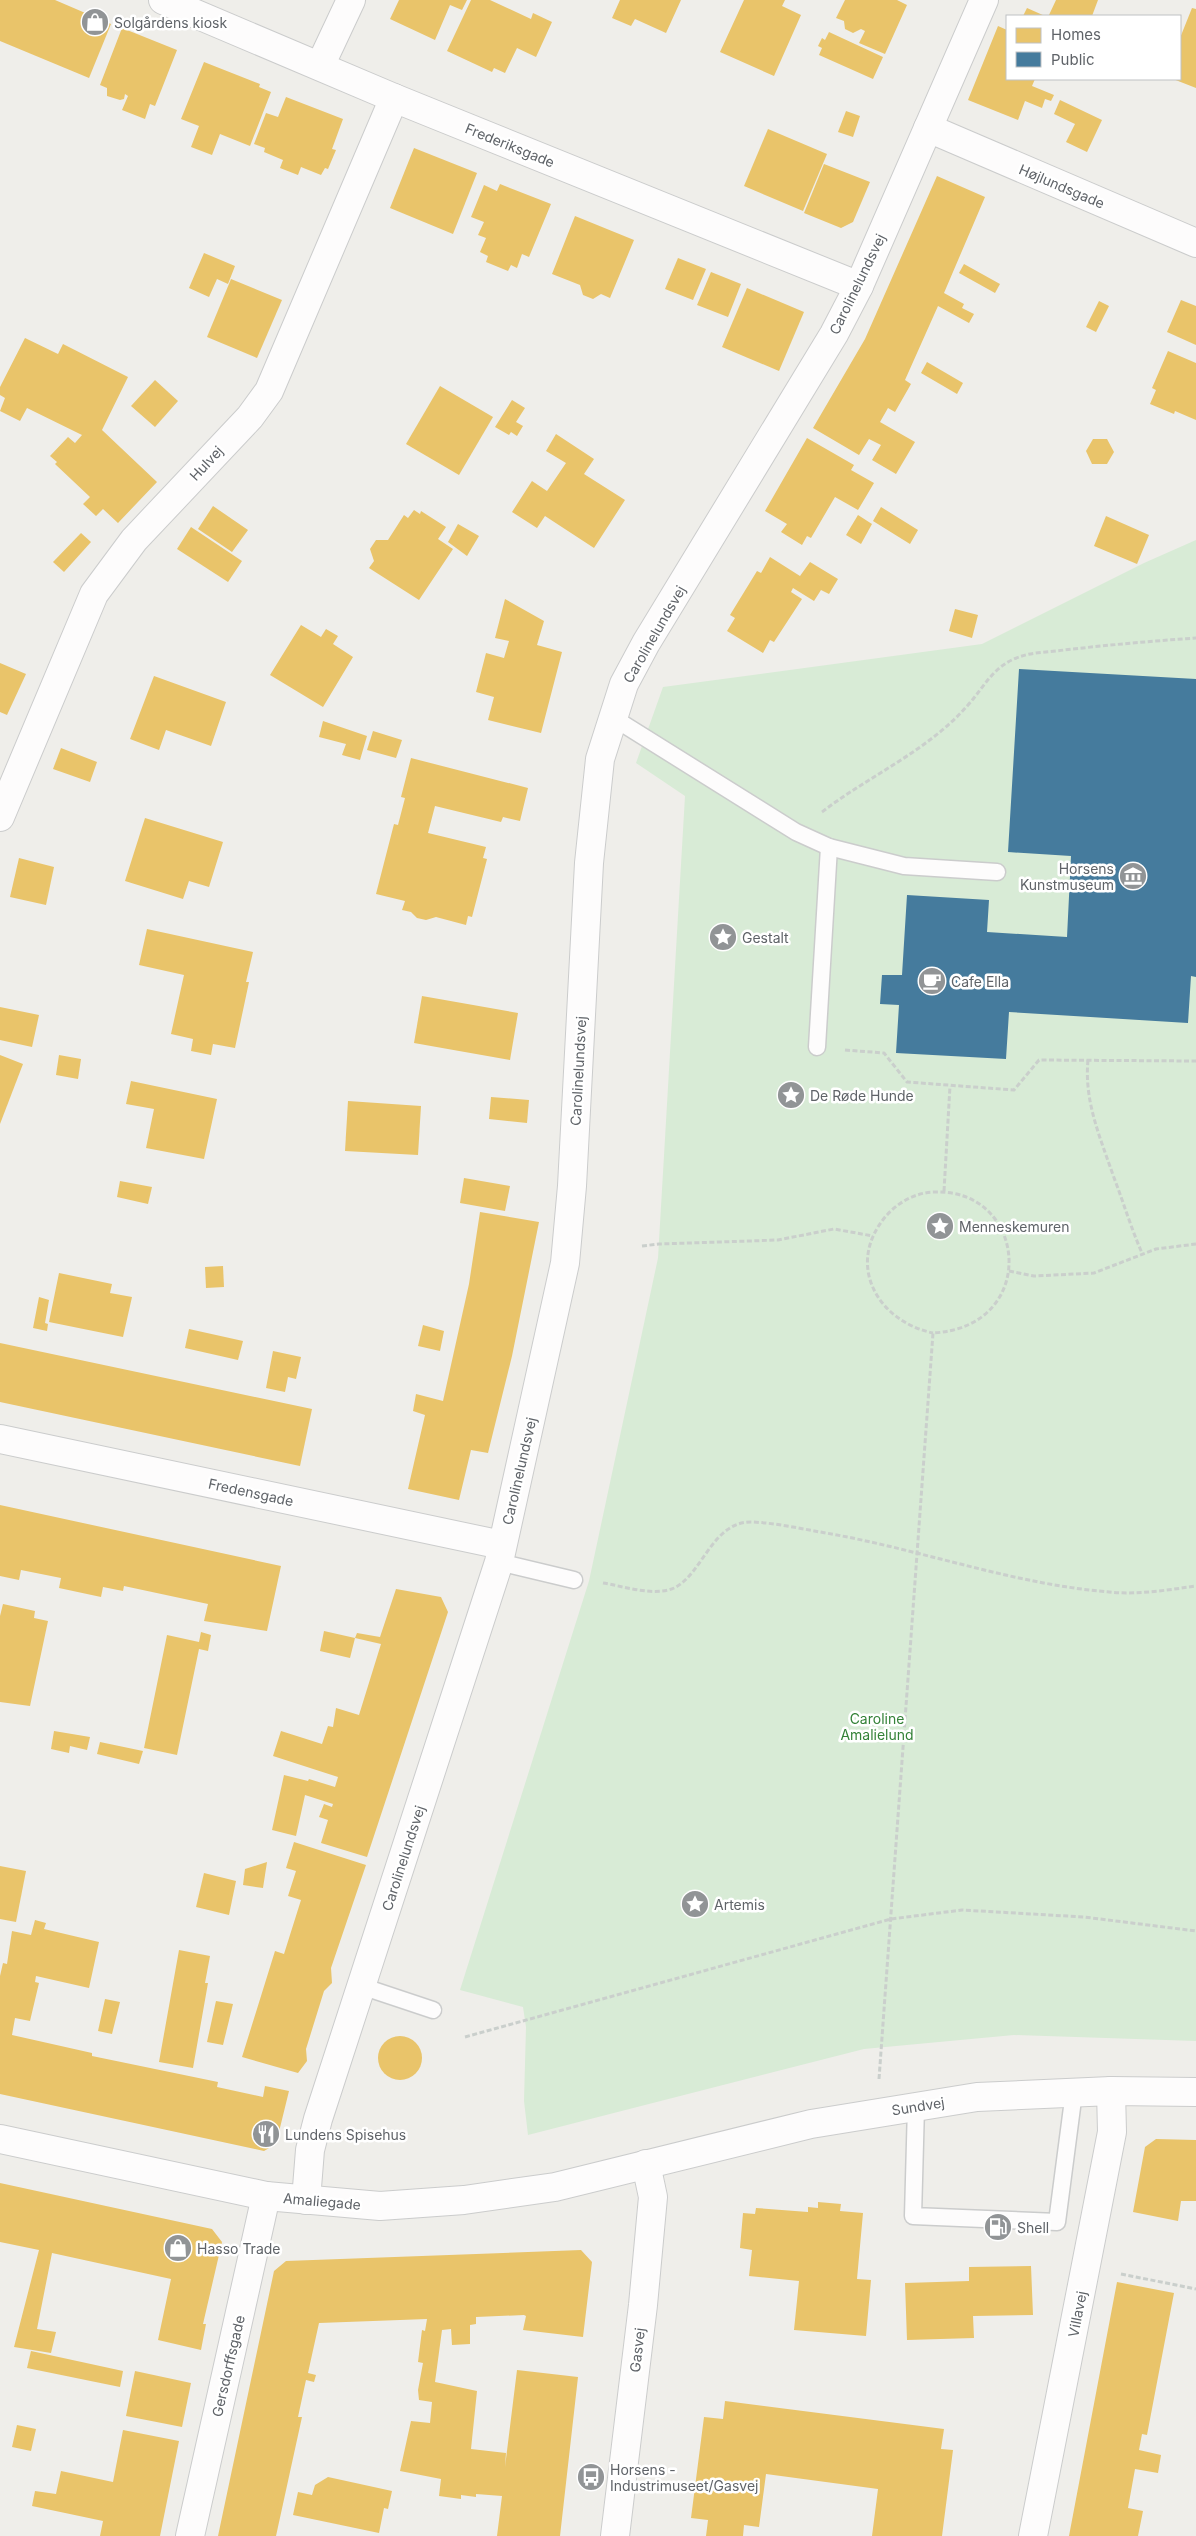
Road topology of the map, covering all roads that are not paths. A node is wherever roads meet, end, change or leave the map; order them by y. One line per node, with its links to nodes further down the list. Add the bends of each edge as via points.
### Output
1 (163, 0): 4 (street, Frederiksgade)
2 (351, 0): 4 (street)
3 (984, 0): 6 (street, Carolinelundsvej)
4 (320, 66): 5 (street, Frederiksgade)
5 (394, 98): 8 (street, Frederiksgade); 10 (street, Hulvej, via 269,391 250,417 134,540 94,594)
6 (928, 128): 7 (street, Højlundsgade); 8 (street, Carolinelundsvej)
7 (1196, 243)
8 (859, 286): 9 (street, Carolinelundsvej, via 834,334 646,643 624,684)
9 (612, 717): 11 (lane, via 796,832); 15 (street, Carolinelundsvej, via 600,759 589,863 565,1263)
10 (0, 816)
11 (829, 847): 12 (lane, via 904,866); 13 (lane)
12 (997, 872)
13 (817, 1047)
14 (0, 1439): 15 (street, Fredensgade)
15 (501, 1554): 16 (lane); 17 (street, Carolinelundsvej)
16 (574, 1580)
17 (361, 1986): 18 (lane); 26 (street, Carolinelundsvej, via 310,2150)
18 (433, 2010)
19 (1111, 2091): 20 (street, Sundvej); 21 (street, Sundvej); 29 (street, Villavej, via 1112,2132)
20 (1074, 2092): 22 (street, Sundvej, via 977,2097); 22 (lane, via 1057,2222 913,2216)
21 (1196, 2092)
22 (916, 2106): 24 (street, Sundvej, via 811,2124)
23 (0, 2139): 25 (street, Amaliegade)
24 (646, 2164): 26 (street, Amaliegade, via 555,2187 464,2200 380,2206); 28 (street, Gasvej, via 652,2197 643,2305)
25 (266, 2196): 26 (street, Amaliegade); 27 (street, Gersdorffsgade)
26 (306, 2200)
27 (190, 2536)
28 (615, 2536)
29 (1033, 2536)

